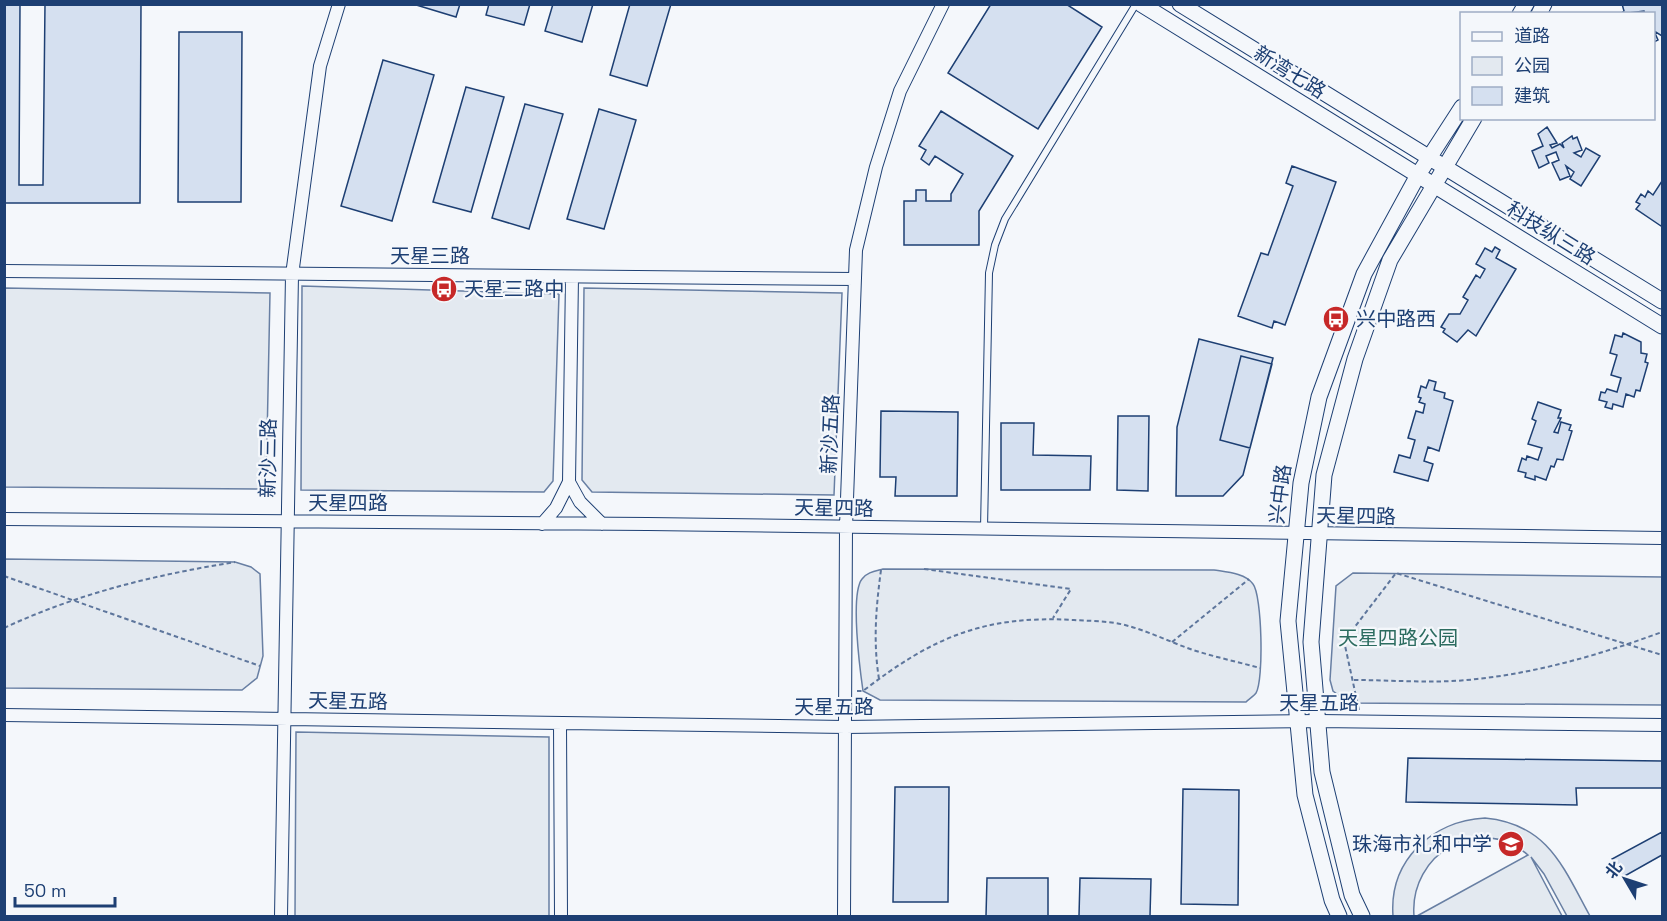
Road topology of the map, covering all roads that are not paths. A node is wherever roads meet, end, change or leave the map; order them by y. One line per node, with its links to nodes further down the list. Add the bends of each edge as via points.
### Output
1 (339, 4): 12 (street, 新沙三路, via 320,66)
2 (943, 4): 14 (street, 新沙五路, via 900,91 856,250)
3 (1138, 4): 9 (street, 新湾七路); 23 (lane, via 1005,219 995,245 989,273)
4 (1180, 4): 7 (street, 新湾七路)
5 (1460, 109): 7 (street, 兴中路)
6 (1473, 120): 8 (street)
7 (1430, 158): 8 (street, 科技纵三路); 9 (street, 兴中路)
8 (1444, 167): 10 (street); 15 (street, 科技纵三路)
9 (1418, 175): 10 (street, 科技纵三路); 24 (street, 兴中路, via 1364,273 1319,397 1301,483)
10 (1434, 185): 16 (street, 科技纵三路); 25 (street, via 1390,260 1354,359 1324,475)
11 (4, 271): 12 (street, 天星三路)
12 (292, 275): 13 (street, 天星三路); 19 (street, 新沙三路)
13 (572, 277): 14 (street, 天星三路); 17 (street)
14 (855, 279): 22 (street, 新沙五路)
15 (1662, 301)
16 (1662, 326)
17 (569, 482): 20 (street, via 556,508); 21 (street, via 580,502)
18 (4, 519): 19 (street, 天星四路)
19 (286, 522): 20 (street, 天星四路); 28 (street, 新沙三路)
20 (542, 524): 21 (street, 天星四路)
21 (602, 524): 22 (street, 天星四路)
22 (846, 528): 23 (street, 天星四路); 33 (street, 新沙五路)
23 (984, 530): 24 (street, 天星四路)
24 (1296, 534): 25 (street, 天星四路); 30 (street, 兴中路, via 1288,621)
25 (1320, 535): 26 (street, 天星四路); 29 (street, via 1311,642)
26 (1662, 538)
27 (4, 715): 28 (street, 天星五路)
28 (282, 719): 31 (street, 天星五路); 34 (street, 新沙三路)
29 (1318, 721): 30 (street, 天星五路); 32 (street, 天星五路); 38 (street, via 1322,772 1352,896)
30 (1298, 722): 33 (street, 天星五路); 37 (street, 兴中路, via 1305,795)
31 (560, 723): 33 (street, 天星五路); 35 (street)
32 (1662, 725)
33 (845, 727): 36 (street, 新沙五路)
34 (281, 916)
35 (561, 916)
36 (844, 916)
37 (1339, 916)
38 (1362, 916)

